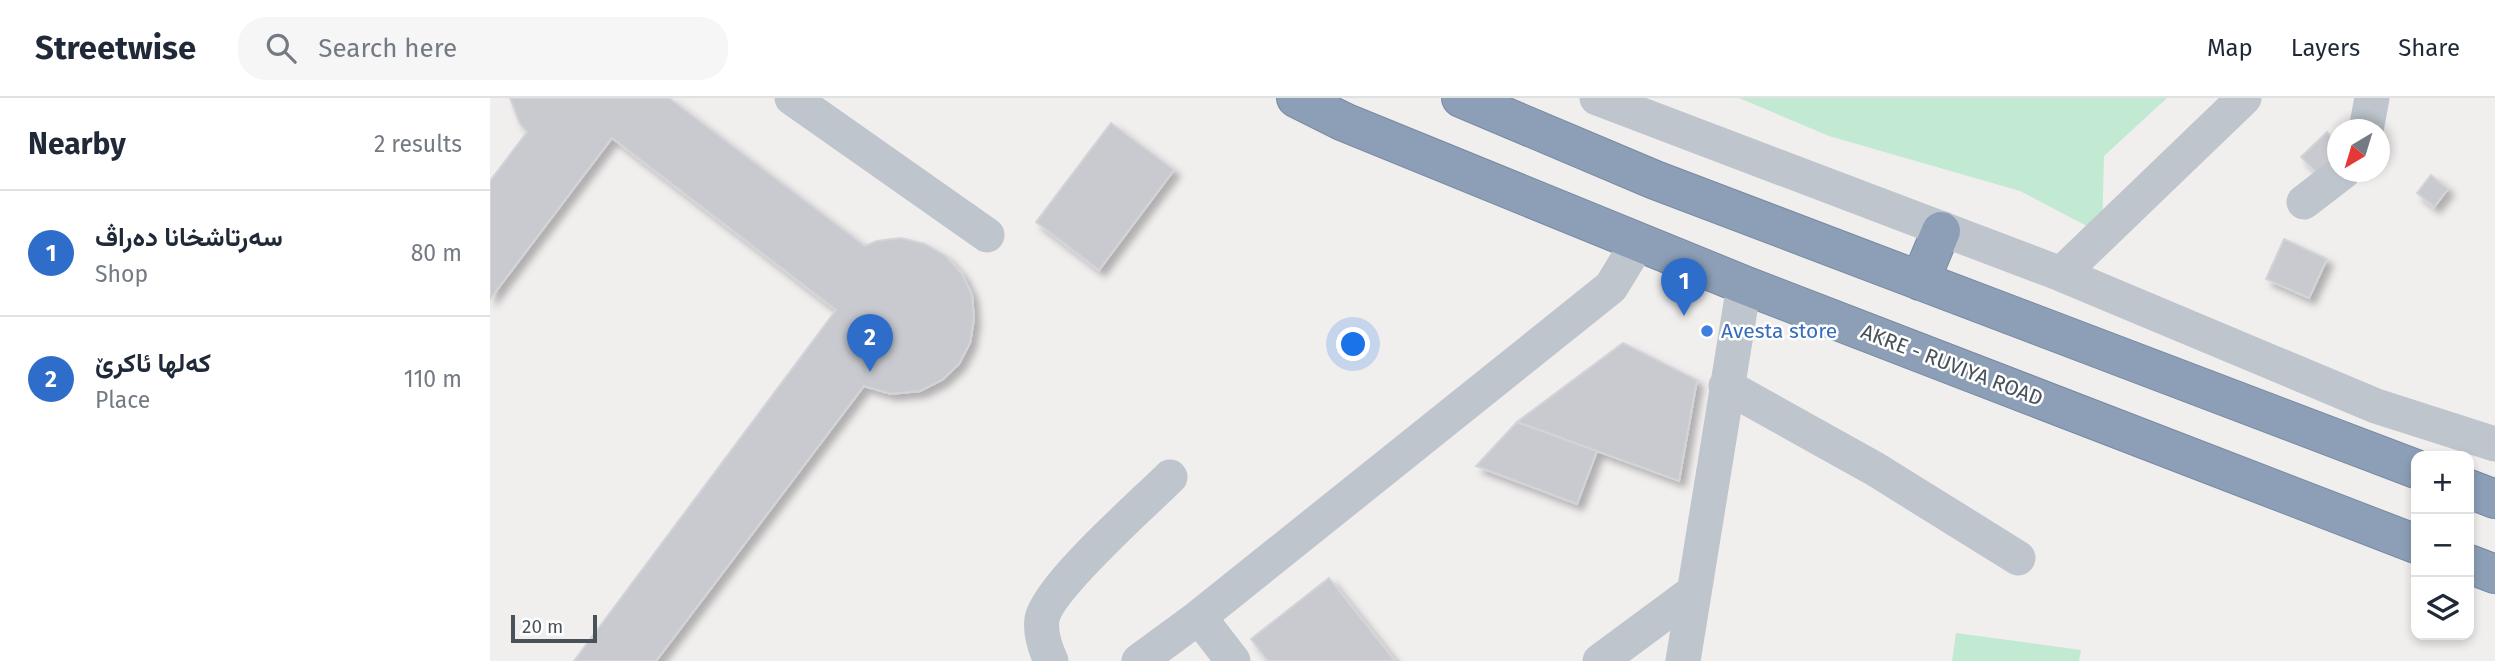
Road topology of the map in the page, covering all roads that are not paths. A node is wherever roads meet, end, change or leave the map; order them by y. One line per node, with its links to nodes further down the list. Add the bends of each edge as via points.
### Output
1 (1296, 98): 12 (highway, AKRE - RUVIYA ROAD, via 1344,122)
2 (1461, 98): 14 (highway, via 1655,180)
3 (1597, 98): 10 (street)
4 (2244, 98): 13 (street)
5 (2372, 98): 7 (street)
6 (802, 101): 11 (street)
7 (2368, 119)
8 (2330, 182): 9 (street)
9 (2304, 202)
10 (1941, 231): 13 (street); 14 (highway)
11 (986, 234)
12 (1639, 241): 15 (highway, AKRE - RUVIYA ROAD); 27 (street, via 1611,286)
13 (2061, 274): 17 (street, via 2376,406)
14 (1920, 281): 18 (highway)
15 (1744, 285): 16 (street); 22 (highway, AKRE - RUVIYA ROAD)
16 (1726, 386): 23 (street, via 1875,469); 26 (street)
17 (2495, 444)
18 (2411, 467)
19 (1170, 477): 28 (street, via 1054,593 1042,618 1044,646)
20 (2474, 491): 21 (highway)
21 (2495, 499)
22 (2411, 542)
23 (2018, 558)
24 (2474, 566): 25 (highway)
25 (2495, 574)
26 (1692, 593): 31 (street); 32 (street)
27 (1199, 617): 29 (street); 30 (street)
28 (1051, 661)
29 (1139, 661)
30 (1233, 661)
31 (1600, 661)
32 (1683, 661)

